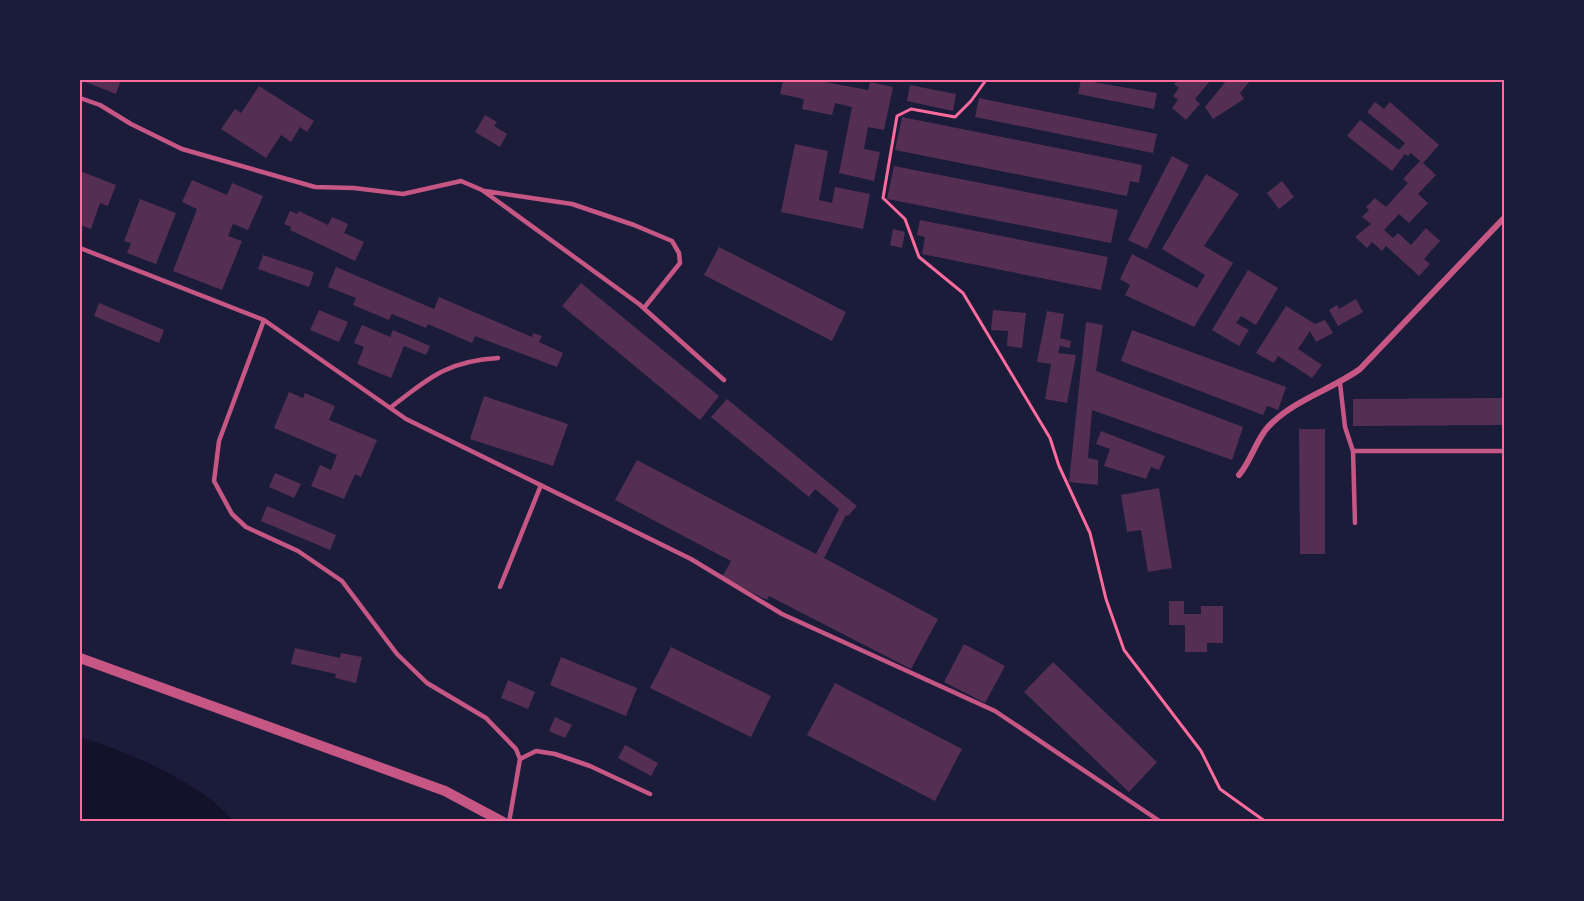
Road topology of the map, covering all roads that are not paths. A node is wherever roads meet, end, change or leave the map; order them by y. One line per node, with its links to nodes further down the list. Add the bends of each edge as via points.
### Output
1 (80, 98): 2 (lane, via 182,149 315,187 403,194 461,181)
2 (482, 190): 5 (lane); 5 (lane, via 572,204 672,241 680,263)
3 (1504, 218): 9 (street, via 1360,369)
4 (80, 248): 6 (lane)
5 (644, 308): 8 (lane)
6 (264, 320): 10 (lane); 18 (lane, via 219,441 214,481 232,514 246,527 298,551 342,581 405,662 427,683 486,718 516,749)
7 (498, 358): 10 (lane, via 465,361 448,368)
8 (724, 380)
9 (1340, 383): 11 (lane, via 1345,427); 13 (street, via 1298,403 1267,428)
10 (390, 408): 14 (lane)
11 (1353, 451): 12 (lane); 15 (lane)
12 (1504, 451)
13 (1239, 475)
14 (541, 485): 16 (lane); 22 (lane, via 691,559 782,614 995,711)
15 (1355, 523)
16 (500, 587)
17 (80, 658): 20 (street, via 445,791)
18 (520, 759): 19 (lane, via 537,751 555,754); 21 (lane)
19 (650, 794)
20 (503, 822)
21 (509, 822)
22 (1161, 822)

